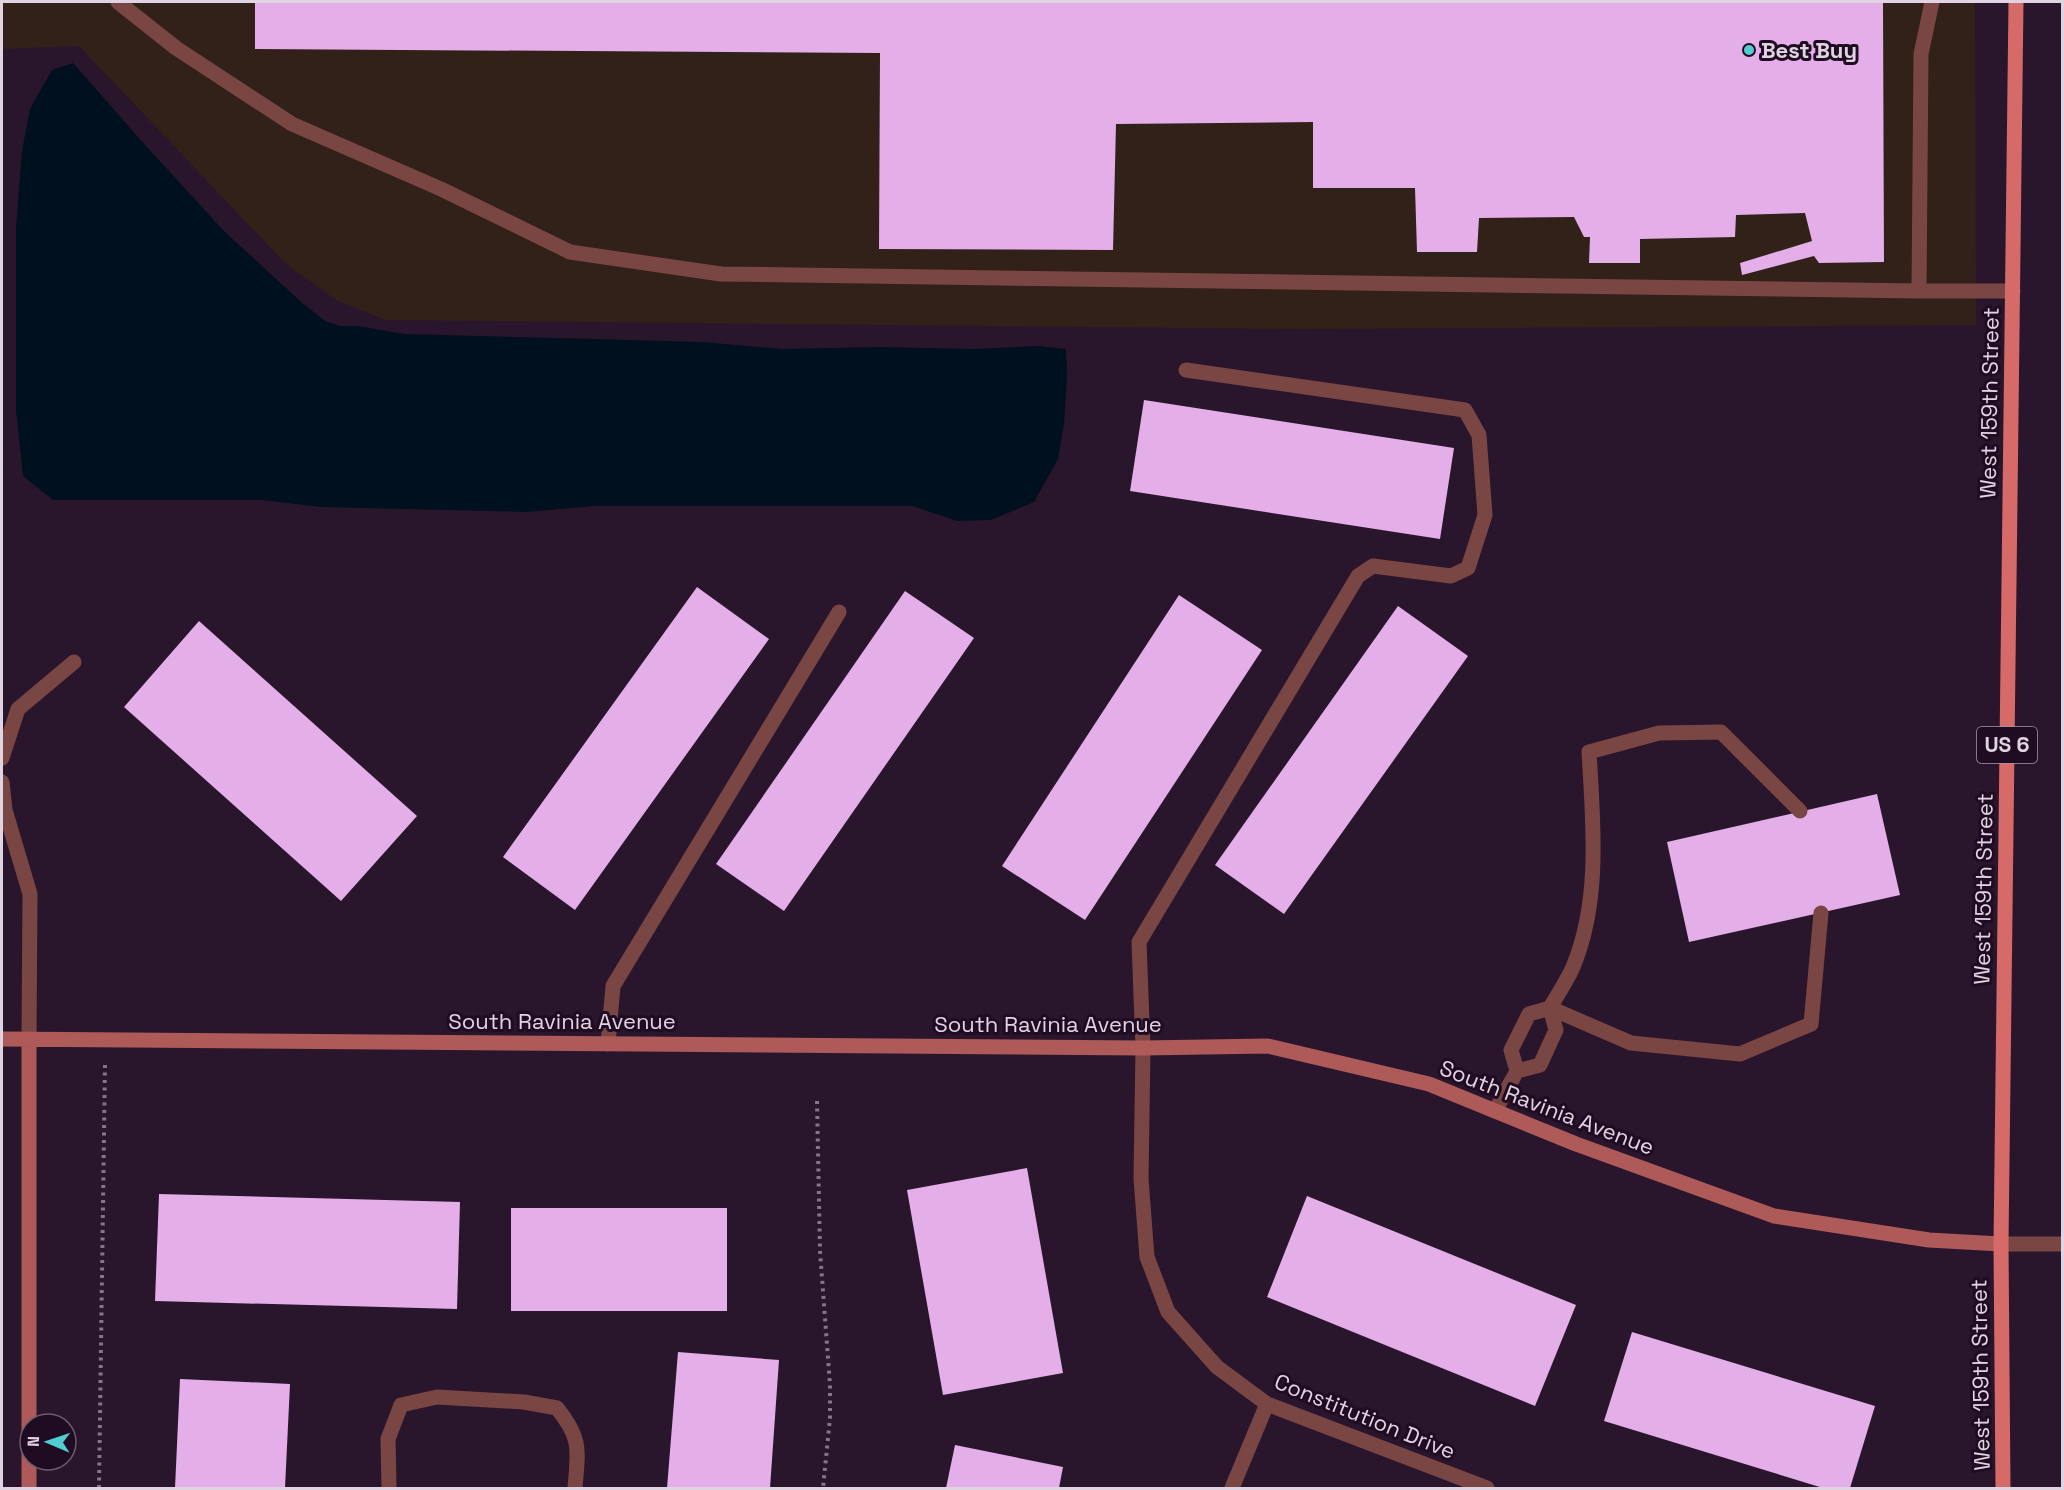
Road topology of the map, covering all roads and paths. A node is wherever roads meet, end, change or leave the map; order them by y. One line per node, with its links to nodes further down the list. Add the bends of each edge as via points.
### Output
1 (118, 2): 4 (street, via 176,48 292,124 441,189 570,252 721,274)
2 (1932, 2): 4 (street, via 1921,54)
3 (2016, 2): 5 (main road, West 159th Street / US 6)
4 (1919, 291): 5 (street)
5 (2013, 291): 22 (main road, West 159th Street / US 6)
6 (1186, 370): 18 (street, Constitution Drive, via 1465,410 1479,435 1485,515 1468,568 1451,576 1373,566 1358,576 1139,942)
7 (839, 612): 17 (street, via 613,986)
8 (74, 662): 9 (street, via 18,709)
9 (2, 758)
10 (2, 782): 15 (street, via 5,810 30,894)
11 (1800, 812): 13 (street, via 1721,732 1659,733 1588,752 1594,832 1588,917 1572,968)
12 (1821, 913): 13 (street, via 1811,1024 1740,1054 1631,1043)
13 (1550, 1008): 19 (street, via 1529,1014 1510,1050); 19 (street, via 1556,1030 1540,1065)
14 (2, 1039): 15 (street, South Ravinia Avenue)
15 (29, 1039): 16 (street, South Ravinia Avenue); 25 (street)
16 (105, 1040): 17 (street, South Ravinia Avenue); 26 (path)
17 (608, 1044): 18 (street, South Ravinia Avenue)
18 (1143, 1048): 21 (street, South Ravinia Avenue, via 1268,1046 1429,1084); 24 (street, Constitution Drive, via 1141,1179 1147,1257 1168,1312 1217,1367)
19 (1517, 1071): 21 (street)
20 (817, 1101): 29 (path, via 820,1251 830,1385)
21 (1495, 1111): 22 (street, South Ravinia Avenue, via 1774,1216 1929,1240)
22 (2001, 1244): 23 (street, South Ravinia Avenue); 32 (main road, West 159th Street / US 6)
23 (2062, 1244)
24 (1267, 1404): 30 (street); 31 (street, Constitution Drive)
25 (28, 1488)
26 (99, 1488)
27 (389, 1488): 28 (street, via 388,1439 401,1405 437,1397 557,1408 579,1447)
28 (575, 1488)
29 (823, 1488)
30 (1232, 1488)
31 (1487, 1488)
32 (2003, 1488)

